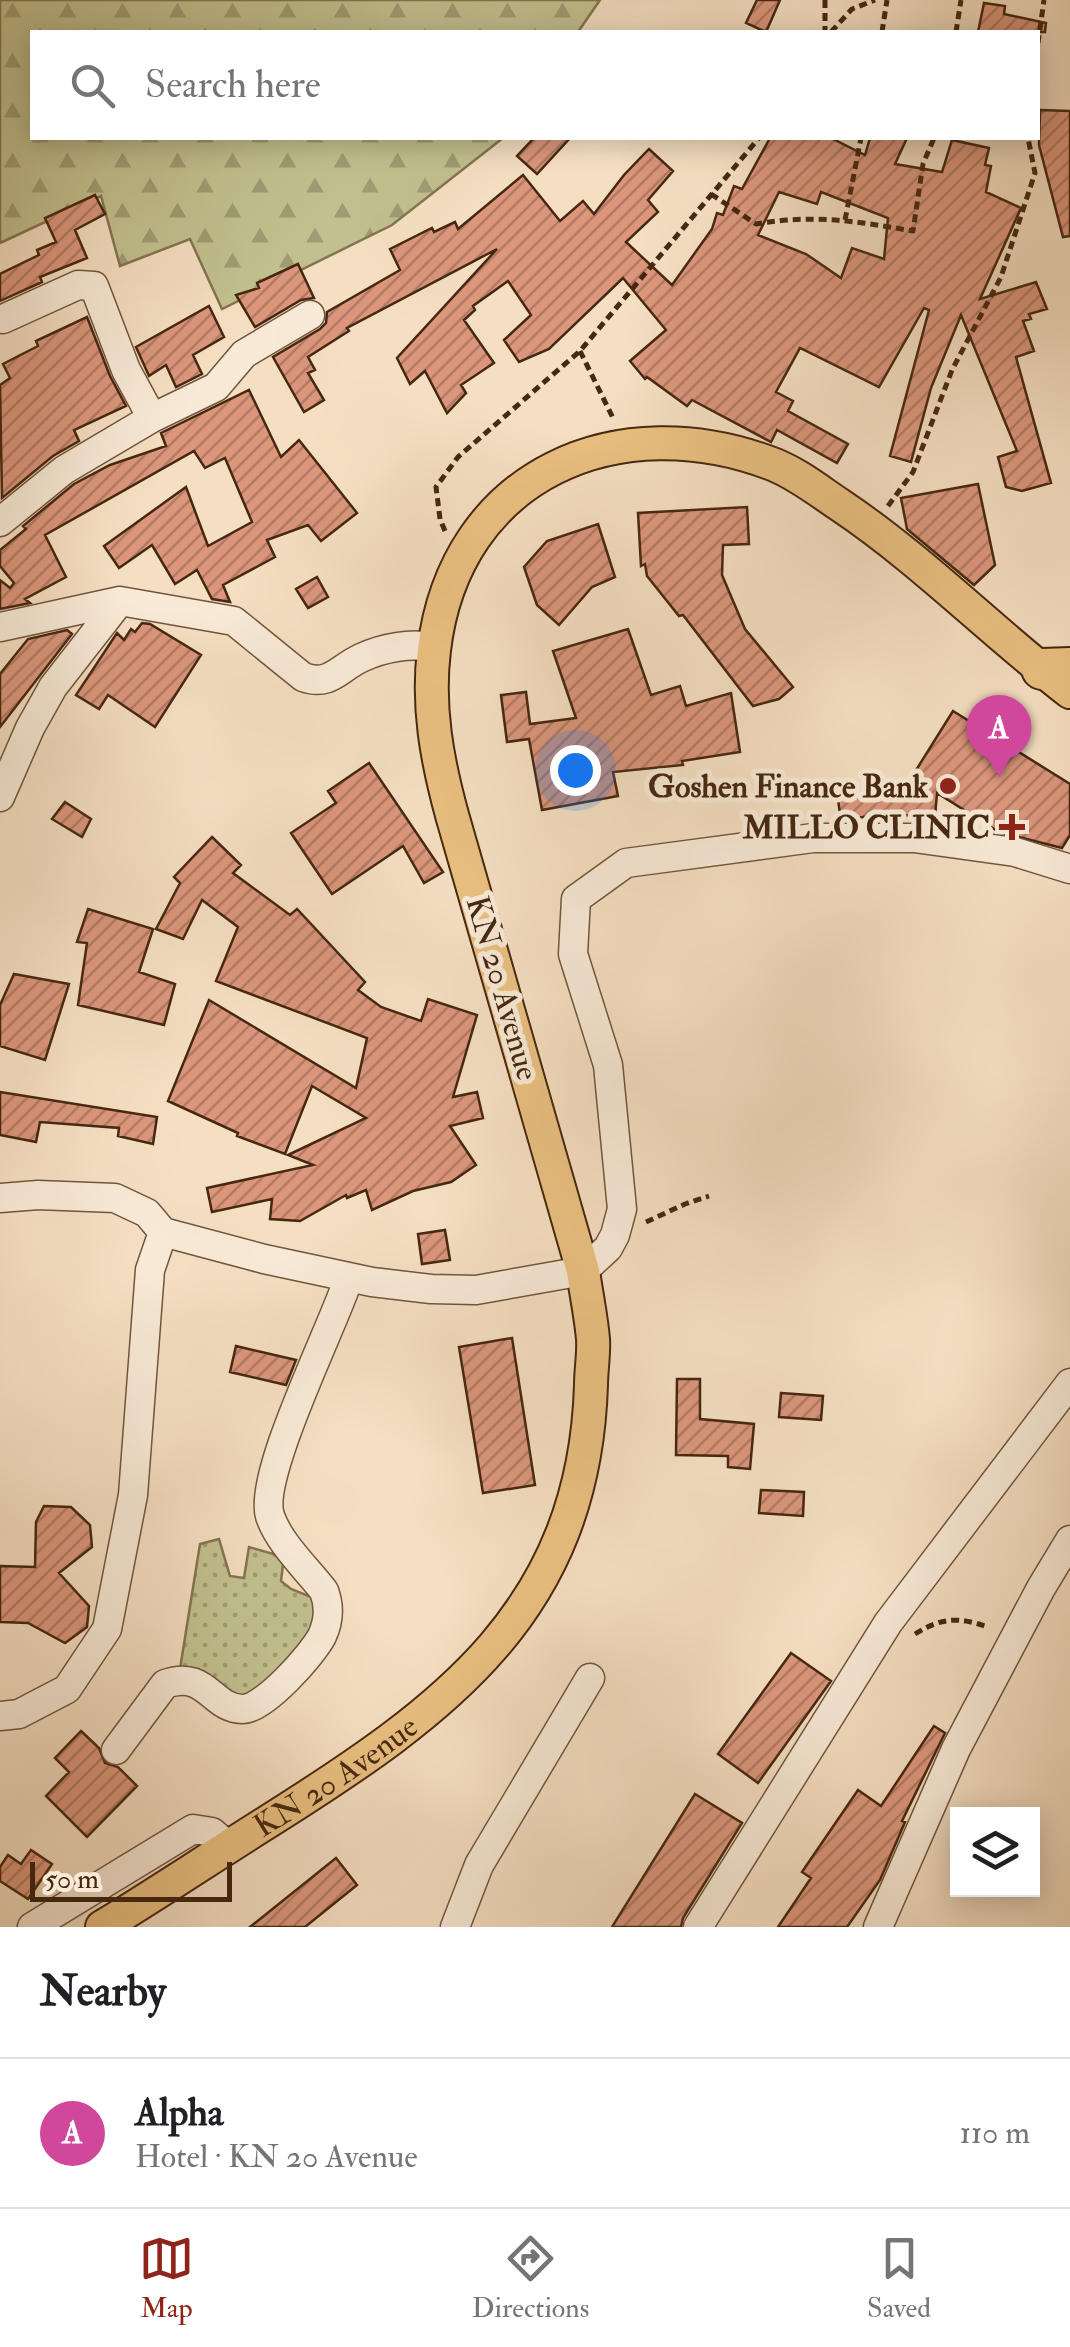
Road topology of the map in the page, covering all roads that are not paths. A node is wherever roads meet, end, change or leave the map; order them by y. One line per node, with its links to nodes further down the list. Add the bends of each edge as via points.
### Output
1 (310, 315): 3 (street, via 244,354 216,387)
2 (3, 319): 3 (street, via 78,285 94,286)
3 (152, 418): 4 (street, via 64,470)
4 (0, 522)
5 (120, 601): 6 (street); 7 (street, via 234,621 316,682 396,647); 9 (street, via 53,687)
6 (0, 626)
7 (434, 648): 8 (main road, KN 20 Avenue, via 459,564 482,526 519,488 584,454 636,442 708,447 778,466 873,528); 13 (main road, KN 20 Avenue, via 430,715 437,761)
8 (1061, 676)
9 (0, 798)
10 (1070, 869): 13 (street, via 1015,852 914,838 812,838 626,863 576,899 573,954 608,1064 622,1209 615,1235)
11 (0, 1198): 12 (street, via 115,1198 147,1214)
12 (163, 1232): 14 (street); 18 (street, via 150,1270 133,1495 107,1629 67,1689 19,1714)
13 (583, 1271): 14 (street, via 476,1290); 20 (main road, KN 20 Avenue, via 593,1340 586,1449 569,1516 530,1598 496,1645 418,1718)
14 (349, 1277): 19 (street, via 281,1448 268,1508 324,1591 329,1604 321,1637 262,1702 246,1709 198,1683 166,1684)
15 (1070, 1383): 24 (street, via 872,1648)
16 (1070, 1540): 25 (street, via 956,1749)
17 (590, 1678): 23 (street, via 479,1865)
18 (0, 1716)
19 (116, 1750)
20 (228, 1846): 21 (street, via 212,1832 193,1829); 22 (main road, KN 20 Avenue)
21 (32, 1927)
22 (102, 1927)
23 (455, 1927)
24 (698, 1927)
25 (878, 1927)

